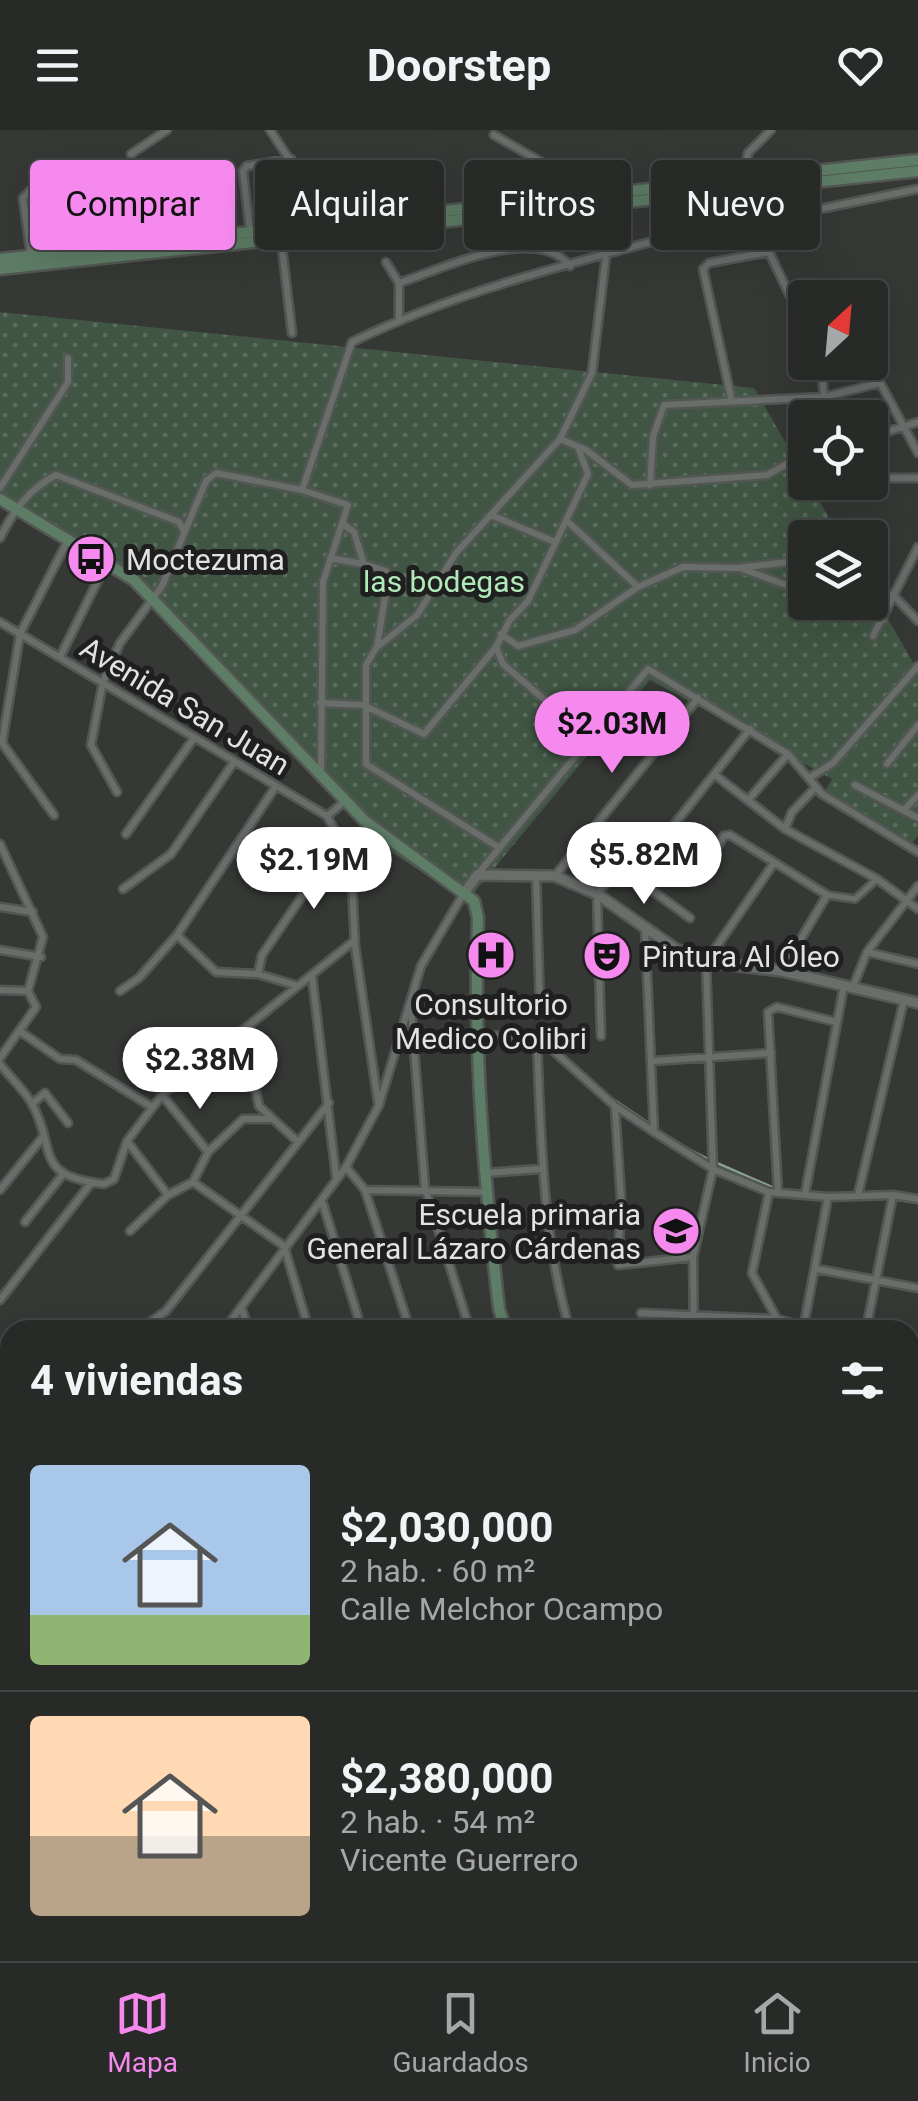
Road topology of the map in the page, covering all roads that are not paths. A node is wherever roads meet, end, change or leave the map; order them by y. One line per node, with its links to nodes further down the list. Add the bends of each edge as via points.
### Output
1 (167, 130): 5 (street)
2 (270, 130): 6 (street)
3 (772, 130): 8 (street)
4 (494, 135): 7 (street)
5 (132, 154)
6 (291, 159): 18 (street, via 243,171)
7 (538, 160)
8 (747, 160)
9 (918, 160): 10 (main road)
10 (820, 170)
11 (918, 172): 12 (main road)
12 (904, 173): 13 (main road); 14 (street)
13 (820, 182)
14 (916, 189): 16 (street)
15 (30, 190): 21 (street)
16 (820, 209)
17 (255, 231): 18 (main road)
18 (250, 232): 19 (main road)
19 (235, 234)
20 (255, 242): 35 (main road)
21 (30, 243)
22 (651, 244): 31 (street)
23 (31, 250): 30 (street)
24 (96, 250): 30 (main road)
25 (283, 250): 39 (street)
26 (498, 250): 36 (street)
27 (550, 250): 34 (street)
28 (610, 250): 31 (street)
29 (769, 252): 37 (street); 44 (street, via 709,264 701,277)
30 (31, 256): 32 (main road)
31 (610, 256): 34 (street); 48 (street, via 592,373)
32 (0, 259)
33 (386, 262): 36 (street)
34 (570, 266): 38 (street)
35 (0, 269)
36 (399, 284): 38 (street)
37 (788, 292)
38 (400, 319): 56 (street, via 352,342)
39 (292, 333)
40 (68, 358): 55 (street, via 68,382)
41 (823, 380): 43 (street)
42 (880, 382): 43 (street); 46 (street)
43 (824, 397): 44 (street)
44 (732, 402): 54 (street, via 664,405 653,437)
45 (918, 422): 46 (street)
46 (906, 428): 47 (street); 50 (street)
47 (888, 432)
48 (560, 439): 49 (street); 59 (street)
49 (579, 450): 54 (street, via 632,485); 60 (street, via 588,474)
50 (918, 453)
51 (788, 463): 54 (street, via 767,475)
52 (888, 478): 53 (street)
53 (918, 478)
54 (650, 486)
55 (0, 488)
56 (302, 490): 61 (street, via 343,500 348,505); 62 (street, via 210,475)
57 (0, 499): 58 (main road)
58 (15, 508): 62 (street, via 56,475 179,522); 63 (street); 64 (main road)
59 (491, 515): 65 (street); 85 (street, via 456,553 417,615)
60 (566, 520): 65 (street); 73 (street)
61 (342, 524): 67 (street); 70 (street, via 354,532)
62 (184, 532): 76 (street)
63 (0, 538)
64 (69, 538): 68 (main road); 82 (street)
65 (556, 542): 81 (street, via 528,601)
66 (918, 547): 75 (street)
67 (330, 558): 70 (street); 92 (street, via 320,619)
68 (108, 561): 76 (main road); 86 (street)
69 (788, 561): 71 (street)
70 (364, 564): 85 (street, via 386,570 388,578)
71 (738, 568): 72 (street); 73 (street, via 683,568)
72 (788, 586)
73 (638, 587): 81 (street, via 562,635 518,646)
74 (888, 595): 75 (street)
75 (896, 598): 77 (street); 79 (street)
76 (152, 600): 89 (street, via 120,642); 102 (main road)
77 (888, 612)
78 (883, 620): 83 (street)
79 (918, 621)
80 (0, 622): 82 (street, Avenida San Juan)
81 (501, 633): 84 (street)
82 (20, 634): 86 (street, Avenida San Juan); 112 (street, via 2,743)
83 (873, 636)
84 (496, 647): 93 (street, via 424,734); 96 (street, via 503,664)
85 (376, 648): 93 (street, via 366,665)
86 (60, 657): 89 (street, Avenida San Juan)
87 (918, 666): 88 (street)
88 (908, 677): 90 (street); 103 (street, via 833,764)
89 (104, 682): 97 (street, Avenida San Juan); 107 (street, via 91,745)
90 (918, 682)
91 (698, 698): 95 (street); 96 (street, via 648,670); 126 (street)
92 (320, 703): 93 (street); 102 (street)
93 (363, 705): 119 (street, via 366,764)
94 (918, 725): 100 (street)
95 (750, 729): 98 (street); 101 (street)
96 (588, 737): 119 (street)
97 (194, 738): 99 (street, Avenida San Juan); 116 (street)
98 (788, 754): 103 (street); 110 (street)
99 (234, 762): 104 (street, Avenida San Juan); 129 (street, via 171,854)
100 (887, 764)
101 (716, 775): 110 (street); 120 (street, via 673,826)
102 (321, 776): 109 (main road)
103 (809, 778): 106 (street)
104 (276, 786): 113 (street, Avenida San Juan); 139 (street)
105 (855, 786): 111 (street)
106 (816, 787): 115 (street); 121 (street)
107 (117, 792)
108 (918, 795): 111 (street)
109 (345, 800): 113 (street); 130 (main road)
110 (748, 800): 115 (street)
111 (904, 810): 114 (street)
112 (54, 815)
113 (327, 816): 117 (street)
114 (918, 818)
115 (785, 829): 127 (street)
116 (126, 834)
117 (340, 840): 140 (street, via 350,861); 147 (street, via 262,956)
118 (0, 844): 136 (street)
119 (498, 847): 124 (street)
120 (643, 848): 122 (street, via 695,882 726,834); 123 (street)
121 (918, 852)
122 (774, 863): 132 (street); 144 (street)
123 (620, 868): 131 (street); 137 (street)
124 (477, 875): 125 (street); 130 (street)
125 (536, 876): 126 (street); 157 (street)
126 (556, 876): 131 (street)
127 (877, 879): 132 (street, via 855,900); 133 (street)
128 (918, 886): 133 (street)
129 (122, 889)
130 (465, 892): 156 (street, via 421,966); 161 (main road, via 478,918)
131 (597, 894): 138 (street); 162 (street)
132 (827, 895): 146 (street)
133 (907, 900): 135 (street); 142 (street)
134 (0, 907): 136 (street)
135 (918, 909)
136 (34, 912): 143 (street, via 43,937)
137 (690, 918)
138 (645, 928): 144 (street); 166 (street)
139 (177, 935): 147 (street, via 216,972); 152 (street, via 140,978)
140 (355, 940): 148 (street); 171 (street)
141 (0, 950): 143 (street)
142 (866, 952): 145 (street); 150 (street)
143 (40, 956): 153 (street)
144 (706, 962): 146 (street); 165 (street)
145 (918, 964)
146 (782, 972): 150 (street)
147 (258, 974): 149 (street)
148 (312, 975): 149 (street); 169 (street)
149 (298, 986): 159 (street)
150 (848, 986): 154 (street); 158 (street)
151 (0, 990): 153 (street)
152 (120, 990)
153 (28, 991): 160 (street, via 36,1007)
154 (904, 1000): 155 (street); 197 (street)
155 (918, 1002)
156 (410, 1003): 171 (street); 189 (street)
157 (540, 1008)
158 (836, 1022): 164 (street, via 770,1008); 196 (street)
159 (243, 1030): 168 (street); 174 (street, via 254,1091)
160 (21, 1032): 167 (street); 173 (street)
161 (475, 1034): 163 (street); 185 (main road)
162 (600, 1036)
163 (537, 1040): 172 (street); 183 (street)
164 (771, 1053): 165 (street); 193 (street)
165 (712, 1058): 166 (street); 182 (street)
166 (653, 1060): 176 (street)
167 (0, 1061): 170 (street)
168 (162, 1095): 173 (street); 180 (street)
169 (329, 1103): 179 (street); 186 (street)
170 (32, 1104): 175 (street, via 44,1094); 177 (street)
171 (379, 1105): 181 (street)
172 (615, 1106): 176 (street); 205 (street, via 618,1264)
173 (152, 1107): 178 (street)
174 (272, 1119): 179 (street); 180 (street, via 243,1119)
175 (68, 1123)
176 (654, 1132): 182 (street)
177 (43, 1138): 184 (street, via 50,1163); 190 (street)
178 (127, 1141): 188 (street, via 114,1179); 195 (street)
179 (297, 1141): 201 (street)
180 (208, 1152): 187 (street)
181 (346, 1167): 186 (street); 191 (street)
182 (713, 1169): 193 (street); 205 (street)
183 (542, 1170): 185 (street); 222 (street)
184 (64, 1173): 188 (street); 202 (street)
185 (483, 1174): 192 (main road)
186 (336, 1176): 200 (street)
187 (194, 1182): 195 (street); 201 (street)
188 (91, 1183): 209 (street)
189 (426, 1188): 191 (street); 192 (street); 220 (street)
190 (0, 1190)
191 (364, 1190): 219 (street)
192 (485, 1192): 221 (main road)
193 (774, 1192): 196 (street); 213 (street, via 752,1273)
194 (893, 1194): 197 (street); 199 (street); 207 (street)
195 (168, 1195): 203 (street)
196 (805, 1195): 198 (street)
197 (858, 1195): 198 (street)
198 (828, 1198): 206 (street)
199 (918, 1200)
200 (322, 1203): 204 (street); 218 (street)
201 (240, 1214): 204 (street); 214 (street)
202 (24, 1222)
203 (130, 1232)
204 (284, 1246): 210 (street); 217 (street)
205 (693, 1257): 212 (street)
206 (816, 1269): 207 (street); 225 (street)
207 (876, 1281): 208 (street); 226 (street)
208 (918, 1288)
209 (0, 1300)
210 (240, 1306): 215 (street); 216 (street)
211 (640, 1312): 212 (street)
212 (694, 1314): 213 (street); 223 (street)
213 (777, 1319): 224 (street)
214 (153, 1320)
215 (231, 1320)
216 (245, 1320)
217 (307, 1320)
218 (359, 1320)
219 (407, 1320)
220 (467, 1320)
221 (503, 1320)
222 (567, 1320)
223 (694, 1320)
224 (780, 1320)
225 (805, 1320)
226 (868, 1320)

